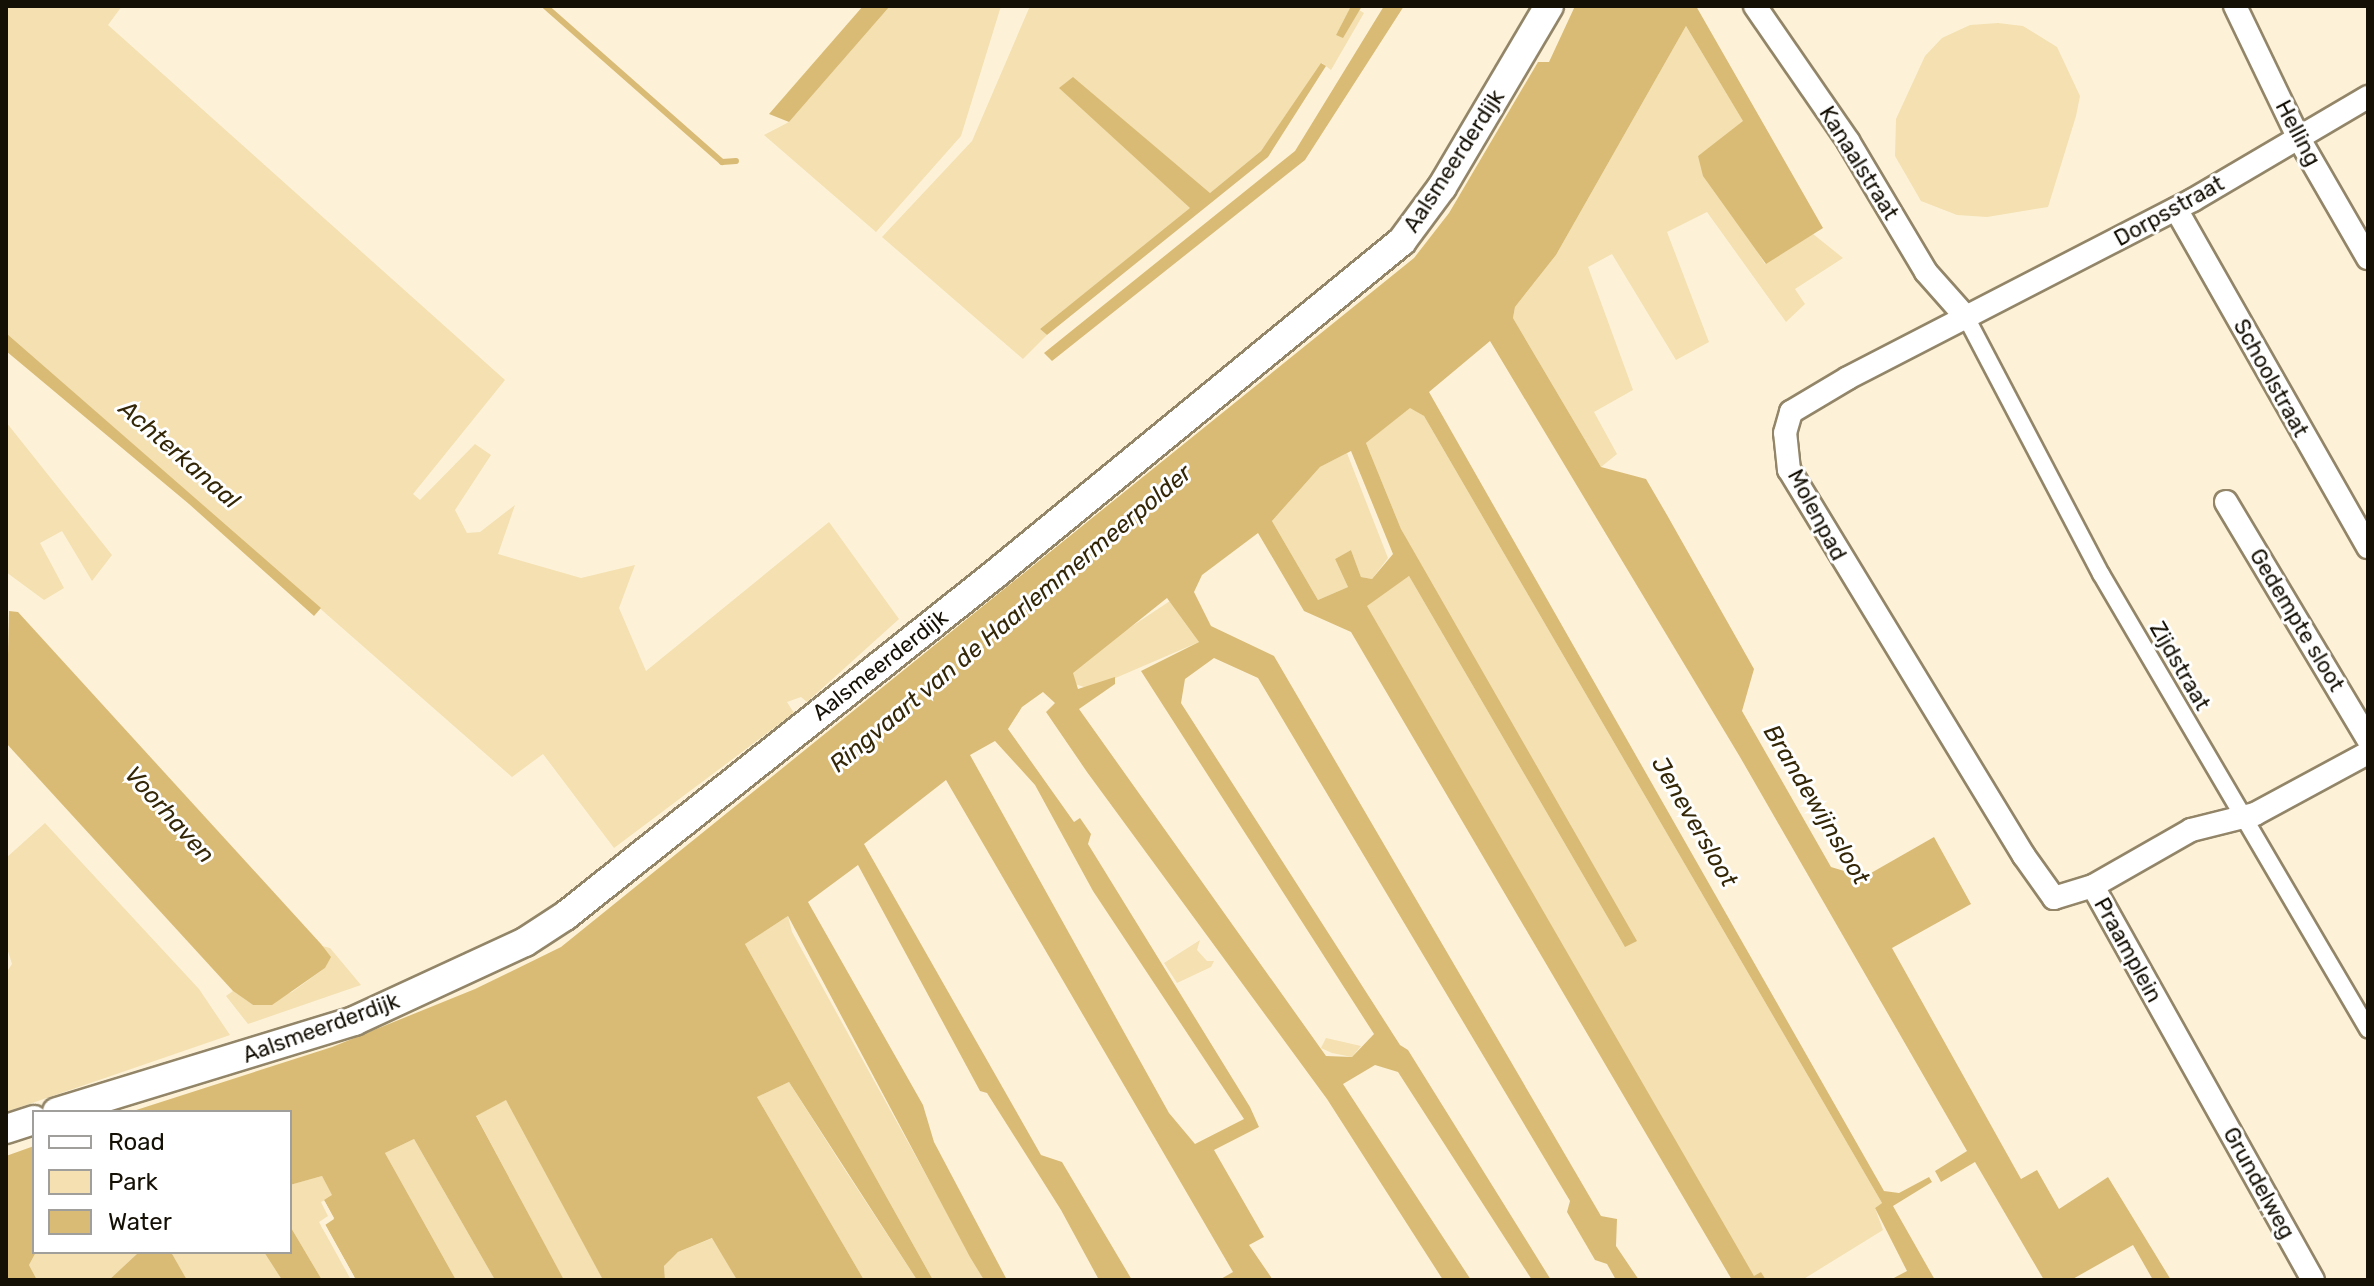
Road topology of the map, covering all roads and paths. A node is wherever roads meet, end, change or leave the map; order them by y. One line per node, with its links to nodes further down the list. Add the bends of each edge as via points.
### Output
1 (1549, 6): 18 (street, Aalsmeerderdijk, via 1442,187 1402,241 565,916 525,942 354,1021)
2 (1755, 6): 8 (street, Kanaalstraat, via 1848,141 1926,272)
3 (2235, 6): 5 (street, Helling)
4 (2368, 97): 5 (street, Dorpsstraat)
5 (2298, 137): 6 (street, Dorpsstraat); 7 (street, Helling)
6 (2176, 209): 8 (street, Dorpsstraat); 10 (street, Schoolstraat)
7 (2368, 258)
8 (1966, 317): 11 (street, Molenpad, via 1791,412 1785,433 1789,470); 14 (street, Zijdstraat, via 2101,574)
9 (2226, 502): 12 (street, Gedempte sloot)
10 (2368, 547)
11 (1928, 698): 15 (street, Praamplein, via 2054,898)
12 (2368, 739)
13 (2368, 753): 14 (street)
14 (2242, 818): 15 (street, via 2191,830); 16 (street, Zijdstraat)
15 (2093, 886): 17 (street, Praamplein)
16 (2368, 1029)
17 (2205, 1087): 21 (street, Grundelweg)
18 (64, 1110)
19 (32, 1121): 20 (street)
20 (6, 1129)
21 (2313, 1280)

